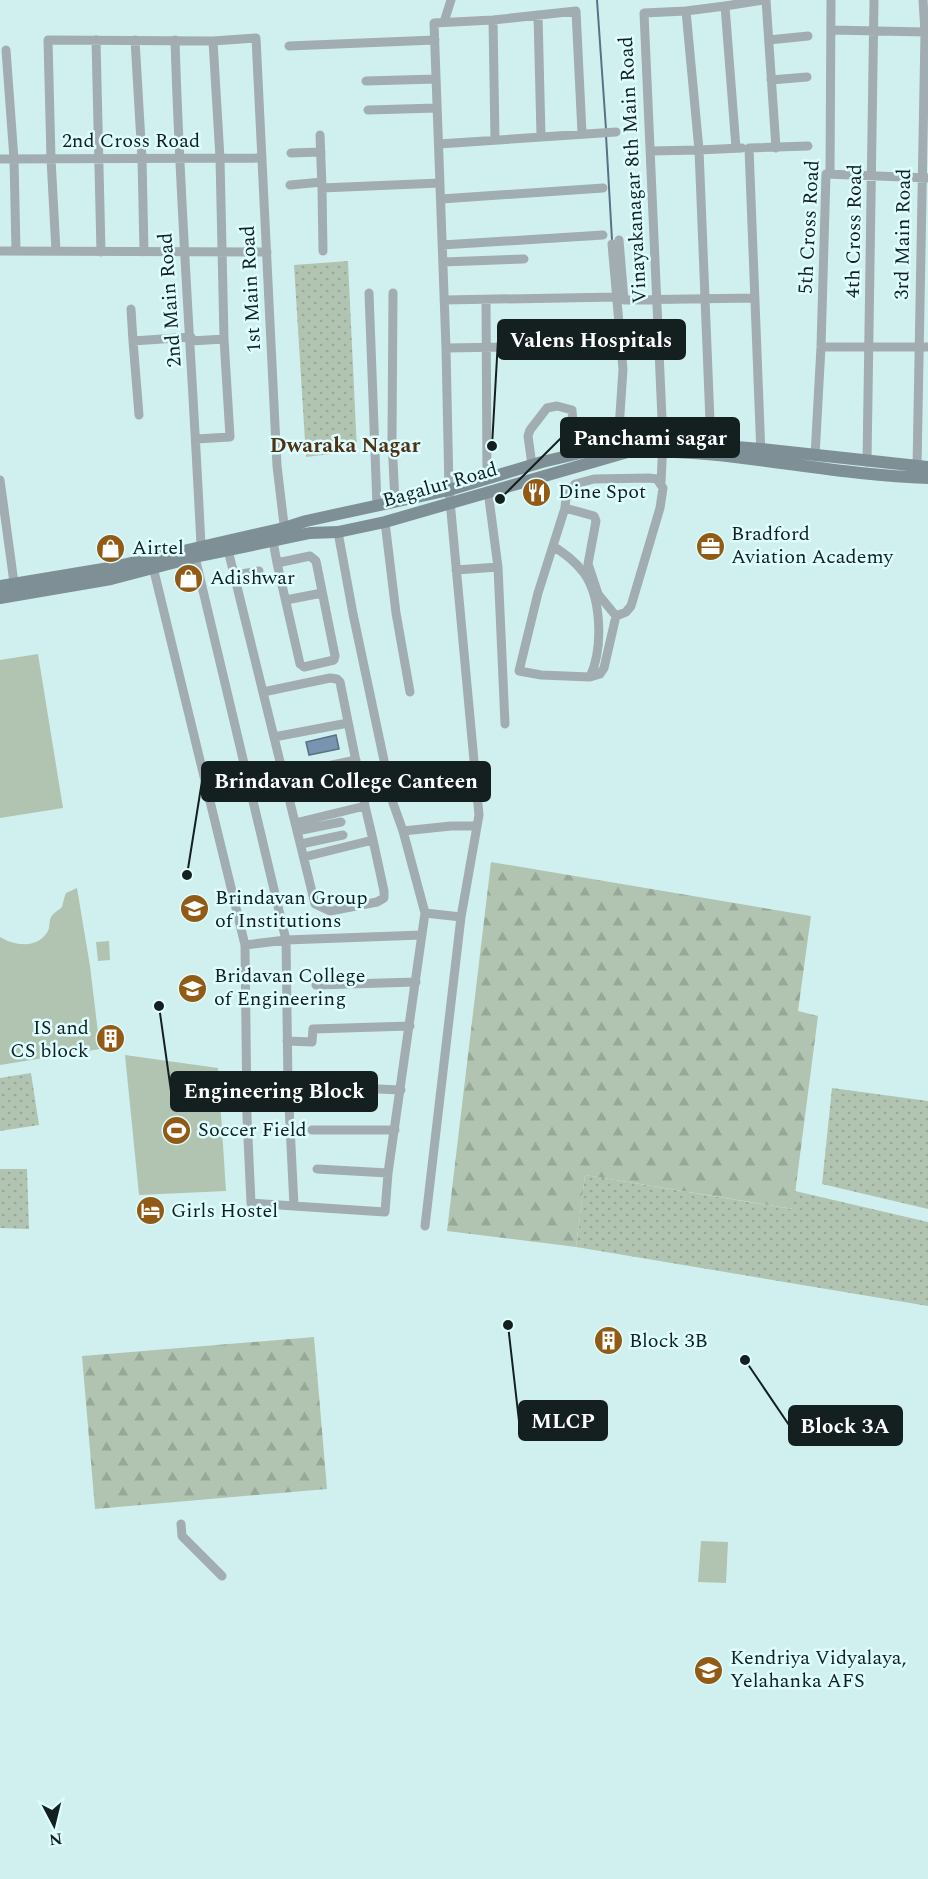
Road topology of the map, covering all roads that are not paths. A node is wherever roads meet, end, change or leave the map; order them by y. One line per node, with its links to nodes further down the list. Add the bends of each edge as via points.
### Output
1 (452, 0): 10 (street)
2 (764, 0): 6 (street); 19 (street)
3 (831, 0): 11 (street, 5th Cross Road)
4 (874, 0): 12 (street, 4th Cross Road)
5 (923, 0): 13 (street, 3rd Main Road)
6 (725, 6): 7 (street); 37 (street)
7 (686, 10): 39 (street); 40 (street, Vinayakanagar 8th Main Road, via 644,13)
8 (538, 15): 9 (street); 30 (street, via 576,11); 32 (street)
9 (493, 20): 10 (street); 33 (street)
10 (444, 22): 18 (street, via 434,23)
11 (831, 30): 12 (street); 51 (street, 5th Cross Road)
12 (874, 30): 13 (street); 52 (street, 4th Cross Road)
13 (925, 32): 53 (street, 3rd Main Road)
14 (808, 36): 19 (street)
15 (96, 40): 16 (street); 47 (street, via 48,40); 48 (street)
16 (135, 40): 17 (street); 49 (street)
17 (176, 40): 20 (street); 50 (street, 2nd Main Road)
18 (435, 40): 21 (street); 24 (street)
19 (769, 40): 25 (street)
20 (213, 41): 43 (street); 44 (street, 1st Main Road, via 256,38)
21 (289, 46)
22 (6, 50): 46 (street)
23 (807, 77): 25 (street)
24 (436, 79): 26 (street); 27 (street)
25 (771, 80): 36 (street)
26 (366, 81)
27 (437, 108): 28 (street); 34 (street)
28 (368, 110)
29 (616, 132): 30 (street)
30 (582, 133): 32 (street)
31 (320, 135): 41 (street)
32 (540, 136): 33 (street)
33 (495, 140): 34 (street)
34 (439, 144): 54 (street)
35 (808, 146): 36 (street)
36 (776, 147): 38 (street)
37 (736, 148): 38 (street); 39 (street)
38 (749, 148): 77 (street)
39 (699, 150): 40 (street); 76 (street)
40 (650, 151): 75 (street, Vinayakanagar 8th Main Road)
41 (321, 152): 42 (street); 56 (street)
42 (291, 153)
43 (220, 158): 44 (street, 2nd Cross Road); 50 (street, 2nd Cross Road); 64 (street)
44 (262, 158): 69 (street, 1st Main Road)
45 (0, 159): 46 (street, 2nd Cross Road)
46 (14, 159): 47 (street, 2nd Cross Road); 62 (street)
47 (51, 159): 48 (street, 2nd Cross Road); 63 (street)
48 (99, 159): 49 (street, 2nd Cross Road); 66 (street)
49 (142, 159): 50 (street, 2nd Cross Road); 67 (street)
50 (179, 159): 68 (street, 2nd Main Road)
51 (830, 174): 52 (street); 86 (street, 5th Cross Road, via 826,174)
52 (873, 176): 53 (street); 87 (street, 4th Cross Road)
53 (925, 178): 88 (street, 3rd Main Road)
54 (440, 183): 56 (street); 58 (street)
55 (290, 185): 56 (street)
56 (322, 185): 65 (street)
57 (603, 188): 58 (street)
58 (441, 199): 60 (street)
59 (603, 235): 60 (street)
60 (442, 245): 71 (street)
61 (0, 251): 62 (street)
62 (16, 251): 63 (street)
63 (57, 251): 66 (street)
64 (222, 251): 68 (street); 69 (street); 82 (street)
65 (323, 251)
66 (101, 252): 67 (street)
67 (144, 252): 68 (street)
68 (184, 252): 81 (street, 2nd Main Road)
69 (267, 252): 115 (street, 1st Main Road, via 277,466)
70 (524, 259): 71 (street)
71 (443, 262): 78 (street)
72 (369, 293): 111 (street)
73 (393, 293): 110 (street)
74 (618, 297): 75 (street, via 616,242 624,300); 79 (street); 84 (street)
75 (657, 298): 76 (street); 93 (street, Vinayakanagar 8th Main Road)
76 (706, 298): 77 (street); 94 (street)
77 (754, 298): 95 (street)
78 (444, 300): 79 (street); 89 (street)
79 (486, 300): 85 (street)
80 (131, 309): 83 (street)
81 (191, 339): 82 (street); 83 (street); 91 (street, 2nd Main Road)
82 (224, 339): 91 (street, via 230,437)
83 (133, 341): 90 (street)
84 (622, 342): 85 (street); 92 (street, via 624,369)
85 (487, 347): 89 (street); 108 (street)
86 (821, 347): 87 (street); 98 (street, 5th Cross Road)
87 (869, 347): 88 (street); 99 (street, 4th Cross Road)
88 (924, 347): 101 (street, 3rd Main Road)
89 (446, 348): 109 (street)
90 (139, 415)
91 (196, 439): 118 (street, 2nd Main Road)
92 (618, 444): 93 (main road, Bagalur Road, via 639,439); 97 (main road, Bagalur Road)
93 (663, 446): 94 (main road, Bagalur Road); 95 (main road, Bagalur Road); 97 (main road, Bagalur Road); 106 (street, Vinayakanagar 8th Main Road)
94 (711, 446): 95 (main road, Bagalur Road)
95 (761, 454): 98 (main road, Bagalur Road); 103 (main road, Bagalur Road, via 891,477)
96 (575, 455): 97 (main road, Bagalur Road); 100 (main road, Bagalur Road); 100 (street, via 572,410 551,406 528,436)
97 (601, 456): 102 (main road, Bagalur Road); 104 (street)
98 (815, 456): 99 (main road, Bagalur Road)
99 (867, 462): 101 (main road, Bagalur Road)
100 (532, 465): 108 (main road, Bagalur Road)
101 (922, 467)
102 (572, 468): 107 (street); 108 (main road, Bagalur Road)
103 (928, 478)
104 (594, 479): 106 (street, via 649,478); 107 (street)
105 (0, 480): 128 (street)
106 (661, 483): 132 (street, Vinayakanagar 8th Main Road, via 660,508 631,606)
107 (575, 484): 112 (street, via 566,497)
108 (488, 485): 109 (main road, Bagalur Road); 123 (street)
109 (450, 496): 110 (main road, Bagalur Road); 113 (main road, Bagalur Road); 124 (street)
110 (395, 502): 111 (main road, Bagalur Road)
111 (376, 506): 115 (main road, Bagalur Road, via 306,521)
112 (565, 508): 117 (street); 132 (street, via 594,516 588,564 598,594)
113 (385, 522): 114 (main road, Bagalur Road); 135 (street)
114 (338, 532): 115 (main road, Bagalur Road); 145 (street, via 388,781)
115 (285, 533): 116 (main road, Bagalur Road); 118 (main road, Bagalur Road)
116 (273, 541): 119 (main road, Bagalur Road); 121 (street)
117 (553, 546): 133 (street, via 571,558 585,575 593,597 598,633); 133 (street, via 519,671)
118 (205, 550): 119 (main road, Bagalur Road); 120 (main road, Bagalur Road); 128 (main road, Bagalur Road)
119 (228, 550): 126 (street)
120 (195, 557): 122 (main road, Bagalur Road); 153 (street)
121 (277, 563): 129 (street, via 313,558); 131 (street)
122 (153, 567): 128 (main road, Bagalur Road, via 111,579); 154 (street)
123 (498, 567): 124 (street); 137 (street)
124 (456, 570): 143 (street, via 479,815)
125 (259, 571): 126 (street)
126 (235, 575): 134 (street)
127 (0, 586): 128 (main road, Bagalur Road)
128 (15, 589): 130 (main road, Bagalur Road)
129 (322, 593): 131 (street); 131 (street, via 335,656 331,662 304,667 300,664)
130 (0, 598)
131 (286, 600)
132 (616, 616): 133 (street, via 604,668)
133 (590, 677)
134 (263, 692): 136 (street, via 337,679); 138 (street)
135 (410, 692)
136 (348, 723): 138 (street); 139 (street)
137 (505, 724)
138 (274, 737): 140 (street)
139 (356, 760): 140 (street); 141 (street)
140 (284, 775): 144 (street)
141 (365, 806): 144 (street); 147 (street)
142 (340, 822): 144 (street)
143 (476, 826): 145 (street); 151 (street)
144 (296, 827): 148 (street)
145 (403, 831): 150 (street)
146 (343, 834): 148 (street)
147 (373, 840): 149 (street); 149 (street, via 384,891 384,898 377,902 330,912 321,909 315,904)
148 (301, 844): 149 (street)
149 (304, 857)
150 (425, 913): 151 (street); 152 (street)
151 (462, 917): 166 (street)
152 (422, 935): 153 (street); 155 (street)
153 (286, 940): 154 (street); 158 (street)
154 (245, 945): 165 (street, via 251,1203)
155 (416, 982): 156 (street); 157 (street)
156 (316, 985)
157 (410, 1026): 158 (street, via 313,1029 312,1042); 160 (street)
158 (287, 1041): 159 (street)
159 (288, 1085): 160 (street); 165 (street)
160 (401, 1090): 162 (street)
161 (312, 1130): 162 (street)
162 (395, 1130): 164 (street)
163 (317, 1169): 164 (street)
164 (388, 1173): 165 (street, via 385,1212)
165 (294, 1206)
166 (425, 1226)
167 (181, 1524): 168 (street, via 182,1536)
168 (222, 1576)

